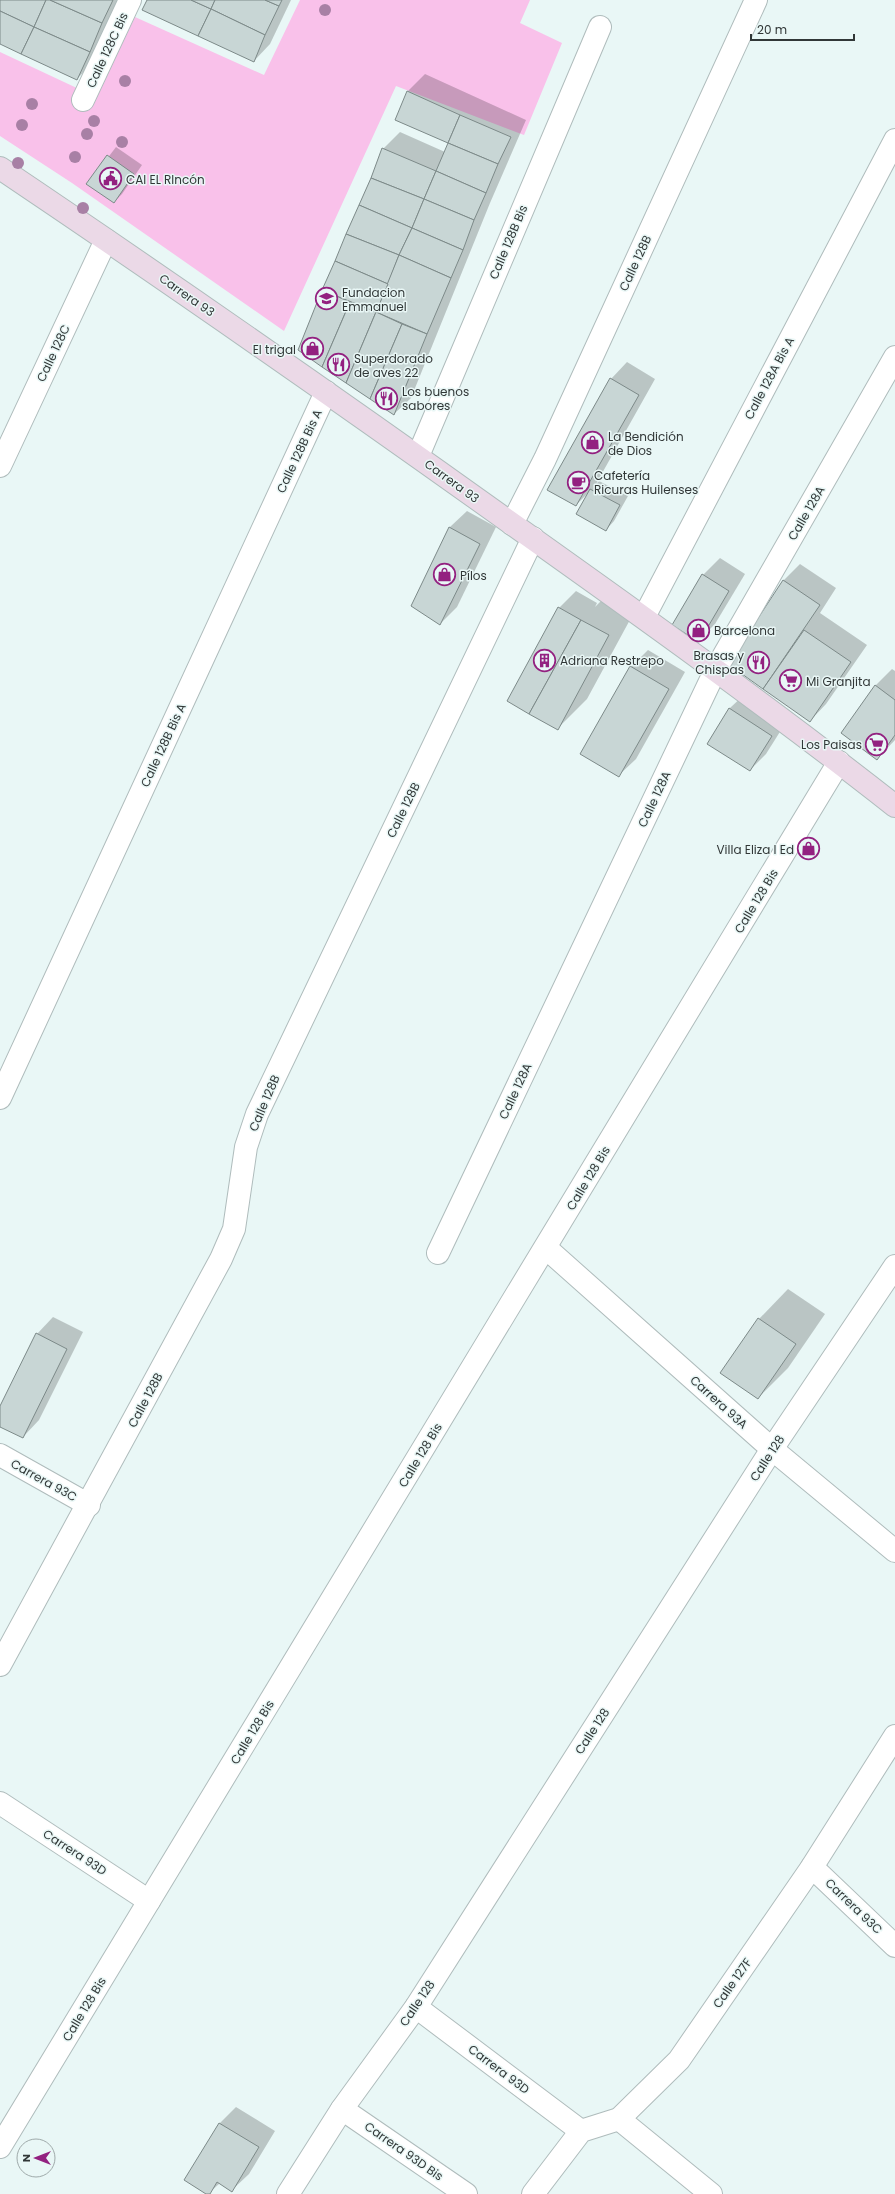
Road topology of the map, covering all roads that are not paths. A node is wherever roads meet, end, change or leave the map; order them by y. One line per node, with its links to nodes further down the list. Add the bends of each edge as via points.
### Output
1 (130, 0): 4 (street, Calle 128C Bis)
2 (756, 0): 12 (street, Calle 128B, via 545,459)
3 (600, 27): 10 (street, Calle 128B Bis)
4 (83, 100)
5 (895, 140): 14 (street, Calle 128A Bis A)
6 (0, 168): 7 (street, Carrera 93)
7 (106, 240): 9 (street, Carrera 93); 11 (street, Calle 128C)
8 (895, 357): 15 (street, Calle 128A)
9 (326, 392): 10 (street, Carrera 93); 18 (street, Calle 128B Bis A)
10 (418, 456): 12 (street, Carrera 93)
11 (0, 466)
12 (512, 524): 13 (street, Carrera 93)
13 (533, 538): 14 (street, Carrera 93); 24 (street, Calle 128B, via 256,1114 246,1147 234,1229 221,1259)
14 (644, 617): 15 (street, Carrera 93)
15 (716, 669): 16 (street, Carrera 93); 20 (street, Calle 128A)
16 (839, 762): 17 (street, Carrera 93); 19 (street, Calle 128 Bis)
17 (895, 806)
18 (3, 1085)
19 (546, 1248): 22 (street, Carrera 93A); 30 (street, Calle 128 Bis)
20 (438, 1253)
21 (895, 1266): 22 (street, Calle 128)
22 (772, 1449): 25 (street, Carrera 93A); 32 (street, Calle 128)
23 (0, 1455): 24 (street, Carrera 93C)
24 (89, 1505): 26 (street, Calle 128B)
25 (895, 1551)
26 (0, 1665)
27 (895, 1736): 29 (street, Calle 127F)
28 (0, 1803): 30 (street, Carrera 93D)
29 (812, 1867): 31 (street, Carrera 93C); 34 (street, Calle 127F, via 679,2060)
30 (149, 1901): 36 (street, Calle 128 Bis)
31 (895, 1946)
32 (416, 2008): 33 (street, Calle 128); 35 (street, Carrera 93D)
33 (342, 2109): 37 (street, Calle 128); 38 (street, Carrera 93D Bis)
34 (619, 2119): 35 (street, Calle 127F); 40 (street)
35 (581, 2131): 39 (street)
36 (0, 2147)
37 (288, 2194)
38 (466, 2194)
39 (533, 2194)
40 (711, 2194)

